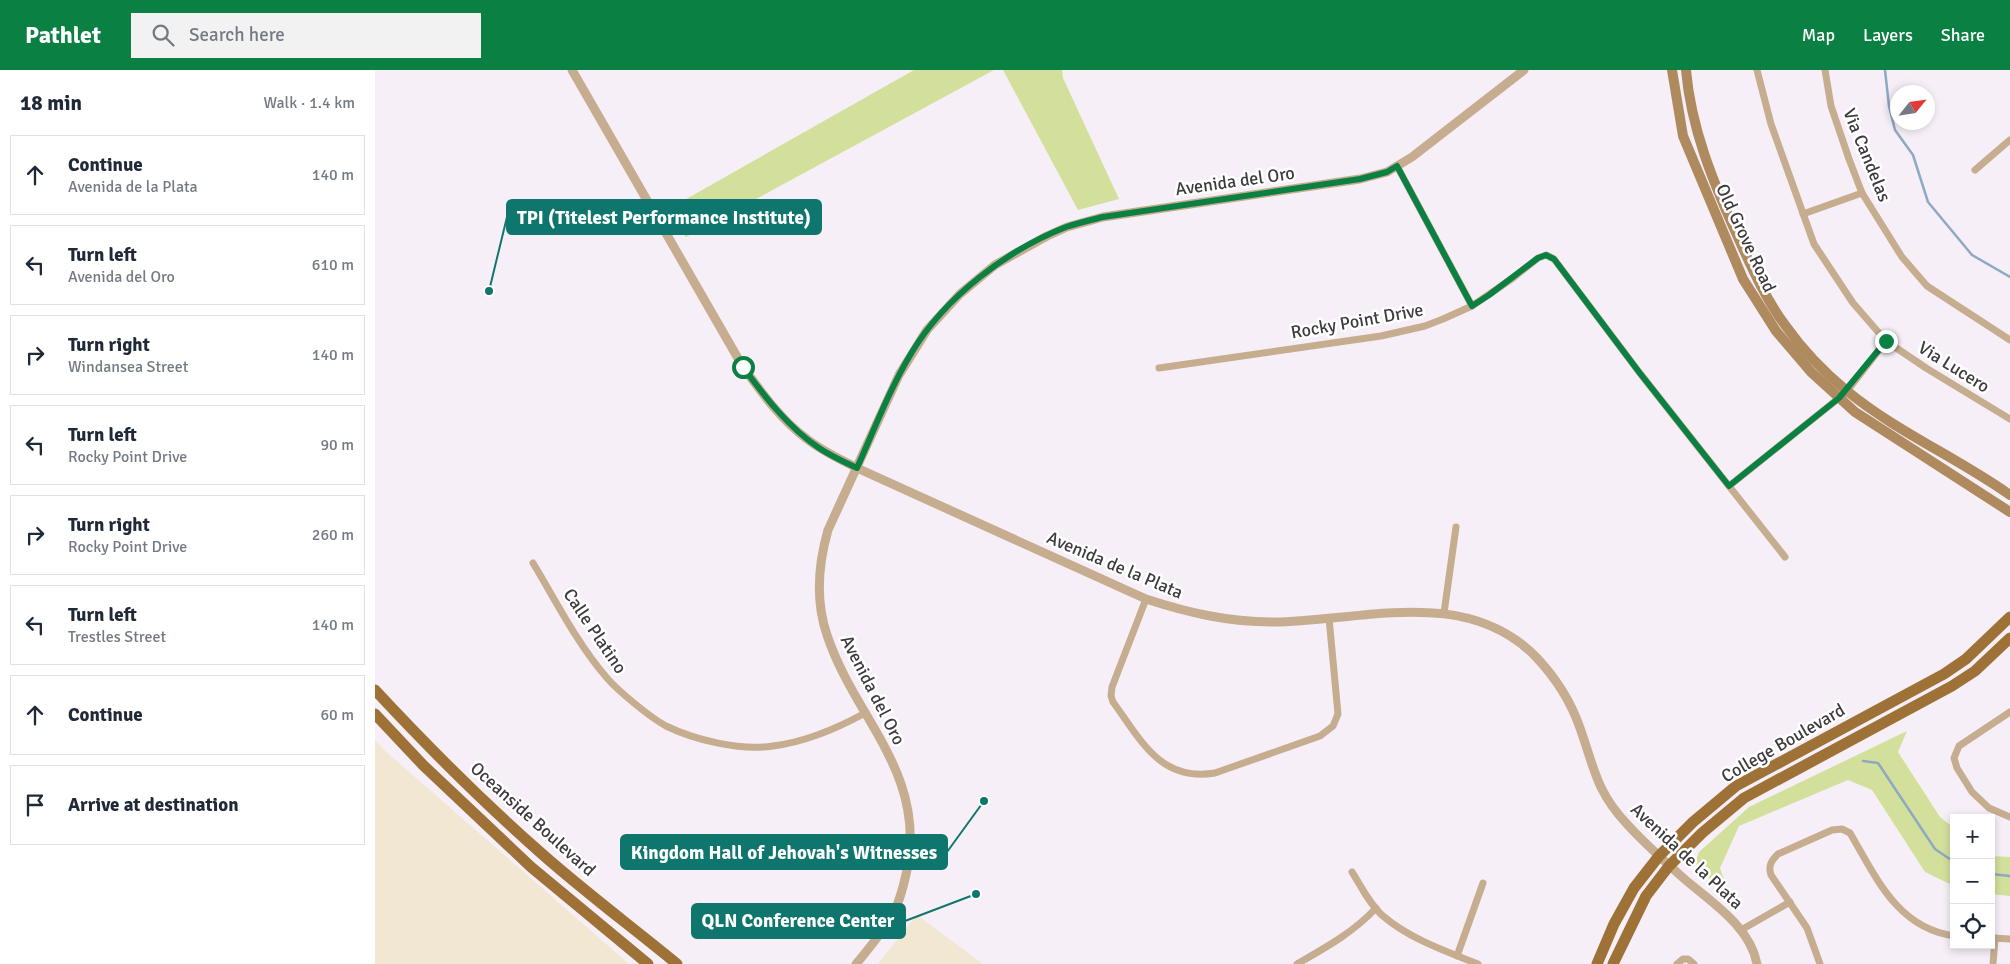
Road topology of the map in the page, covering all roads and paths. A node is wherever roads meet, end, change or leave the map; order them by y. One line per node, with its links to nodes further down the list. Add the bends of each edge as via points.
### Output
1 (572, 70): 19 (street, Avenida de la Plata, via 743,367 793,428 821,449)
2 (1524, 70): 8 (street, Avenida del Oro)
3 (1672, 70): 17 (main road, Old Grove Road, via 1683,136 1743,279 1776,331 1811,372)
4 (1686, 70): 16 (main road, Old Grove Road, via 1693,120 1725,208 1754,274 1785,326)
5 (1757, 70): 11 (street, Via Lucero, via 1771,124)
6 (1825, 70): 10 (street, Via Candelas, via 1831,106)
7 (2010, 140): 9 (street)
8 (1397, 166): 12 (street); 19 (street, Avenida del Oro, via 1360,179 1103,217 1067,227 995,265 960,294 927,330 899,375)
9 (1975, 170)
10 (1862, 193): 11 (street); 13 (street, Via Candelas, via 1902,258 1927,286)
11 (1803, 214): 14 (street, Via Lucero, via 1814,244 1827,264 1853,303)
12 (1472, 306): 15 (street, Rocky Point Drive, via 1443,320 1407,330); 20 (street, Rocky Point Drive, via 1538,258 1546,255 1554,259)
13 (2010, 340)
14 (1886, 341): 16 (street); 18 (street, Via Lucero)
15 (1159, 368)
16 (1847, 391): 17 (street); 21 (main road, Old Grove Road, via 1931,448)
17 (1839, 398): 20 (street); 22 (main road, Old Grove Road, via 1855,412)
18 (2010, 419)
19 (857, 468): 26 (street, Avenida de la Plata); 33 (street, Avenida del Oro, via 828,530 822,551 819,600 835,658)
20 (1729, 486): 24 (street, Rocky Point Drive)
21 (2010, 495)
22 (2010, 512)
23 (1456, 527): 27 (street)
24 (1785, 557)
25 (533, 563): 33 (street, Calle Platino, via 606,678 664,725 697,738 741,746 771,747 805,740)
26 (1145, 599): 29 (street, Avenida de la Plata, via 1188,613 1235,620 1274,622); 29 (street, via 1111,696 1150,753 1172,770 1188,774 1215,773 1320,736 1333,726 1338,714)
27 (1444, 613): 29 (street, Avenida de la Plata, via 1381,613); 36 (street, Avenida de la Plata, via 1477,620 1507,634 1535,656 1555,680 1578,724 1593,771 1610,802 1627,825)
28 (2010, 617): 36 (main road, College Boulevard, via 1966,660 1944,674 1736,786)
29 (1329, 618)
30 (2010, 638): 37 (main road, College Boulevard, via 1975,671 1952,686 1744,798)
31 (375, 690): 49 (main road, Oceanside Boulevard, via 507,823)
32 (2010, 712): 35 (street, via 1959,746 1955,758 1957,768 1972,792 1989,808)
33 (865, 713): 50 (street, Avenida del Oro, via 906,797 911,847 906,878 895,911)
34 (375, 714): 48 (main road, Oceanside Boulevard, via 430,772 531,868)
35 (2010, 817)
36 (1659, 856): 37 (street, Avenida de la Plata); 53 (main road, College Boulevard, via 1634,888)
37 (1669, 866): 42 (street, Avenida de la Plata); 54 (main road, College Boulevard, via 1646,896)
38 (1352, 872): 41 (street)
39 (1483, 883): 47 (street)
40 (1790, 902): 42 (street); 43 (street, via 1771,875 1771,861 1777,854 1833,830 1843,829 1850,833 1900,911 1926,928); 58 (street, via 1807,928)
41 (1376, 908): 47 (street, via 1382,916 1411,935); 51 (street, via 1339,940)
42 (1741, 930): 57 (street, Avenida de la Plata)
43 (1950, 935)
44 (1995, 938): 45 (street)
45 (2010, 939)
46 (1993, 949): 59 (street)
47 (1457, 956): 52 (street)
48 (648, 964)
49 (677, 964)
50 (856, 964)
51 (1297, 964)
52 (1479, 964)
53 (1597, 964)
54 (1613, 964)
55 (1677, 964): 56 (street, via 1683,958)
56 (1694, 964)
57 (1757, 964)
58 (1821, 964)
59 (1993, 964)

